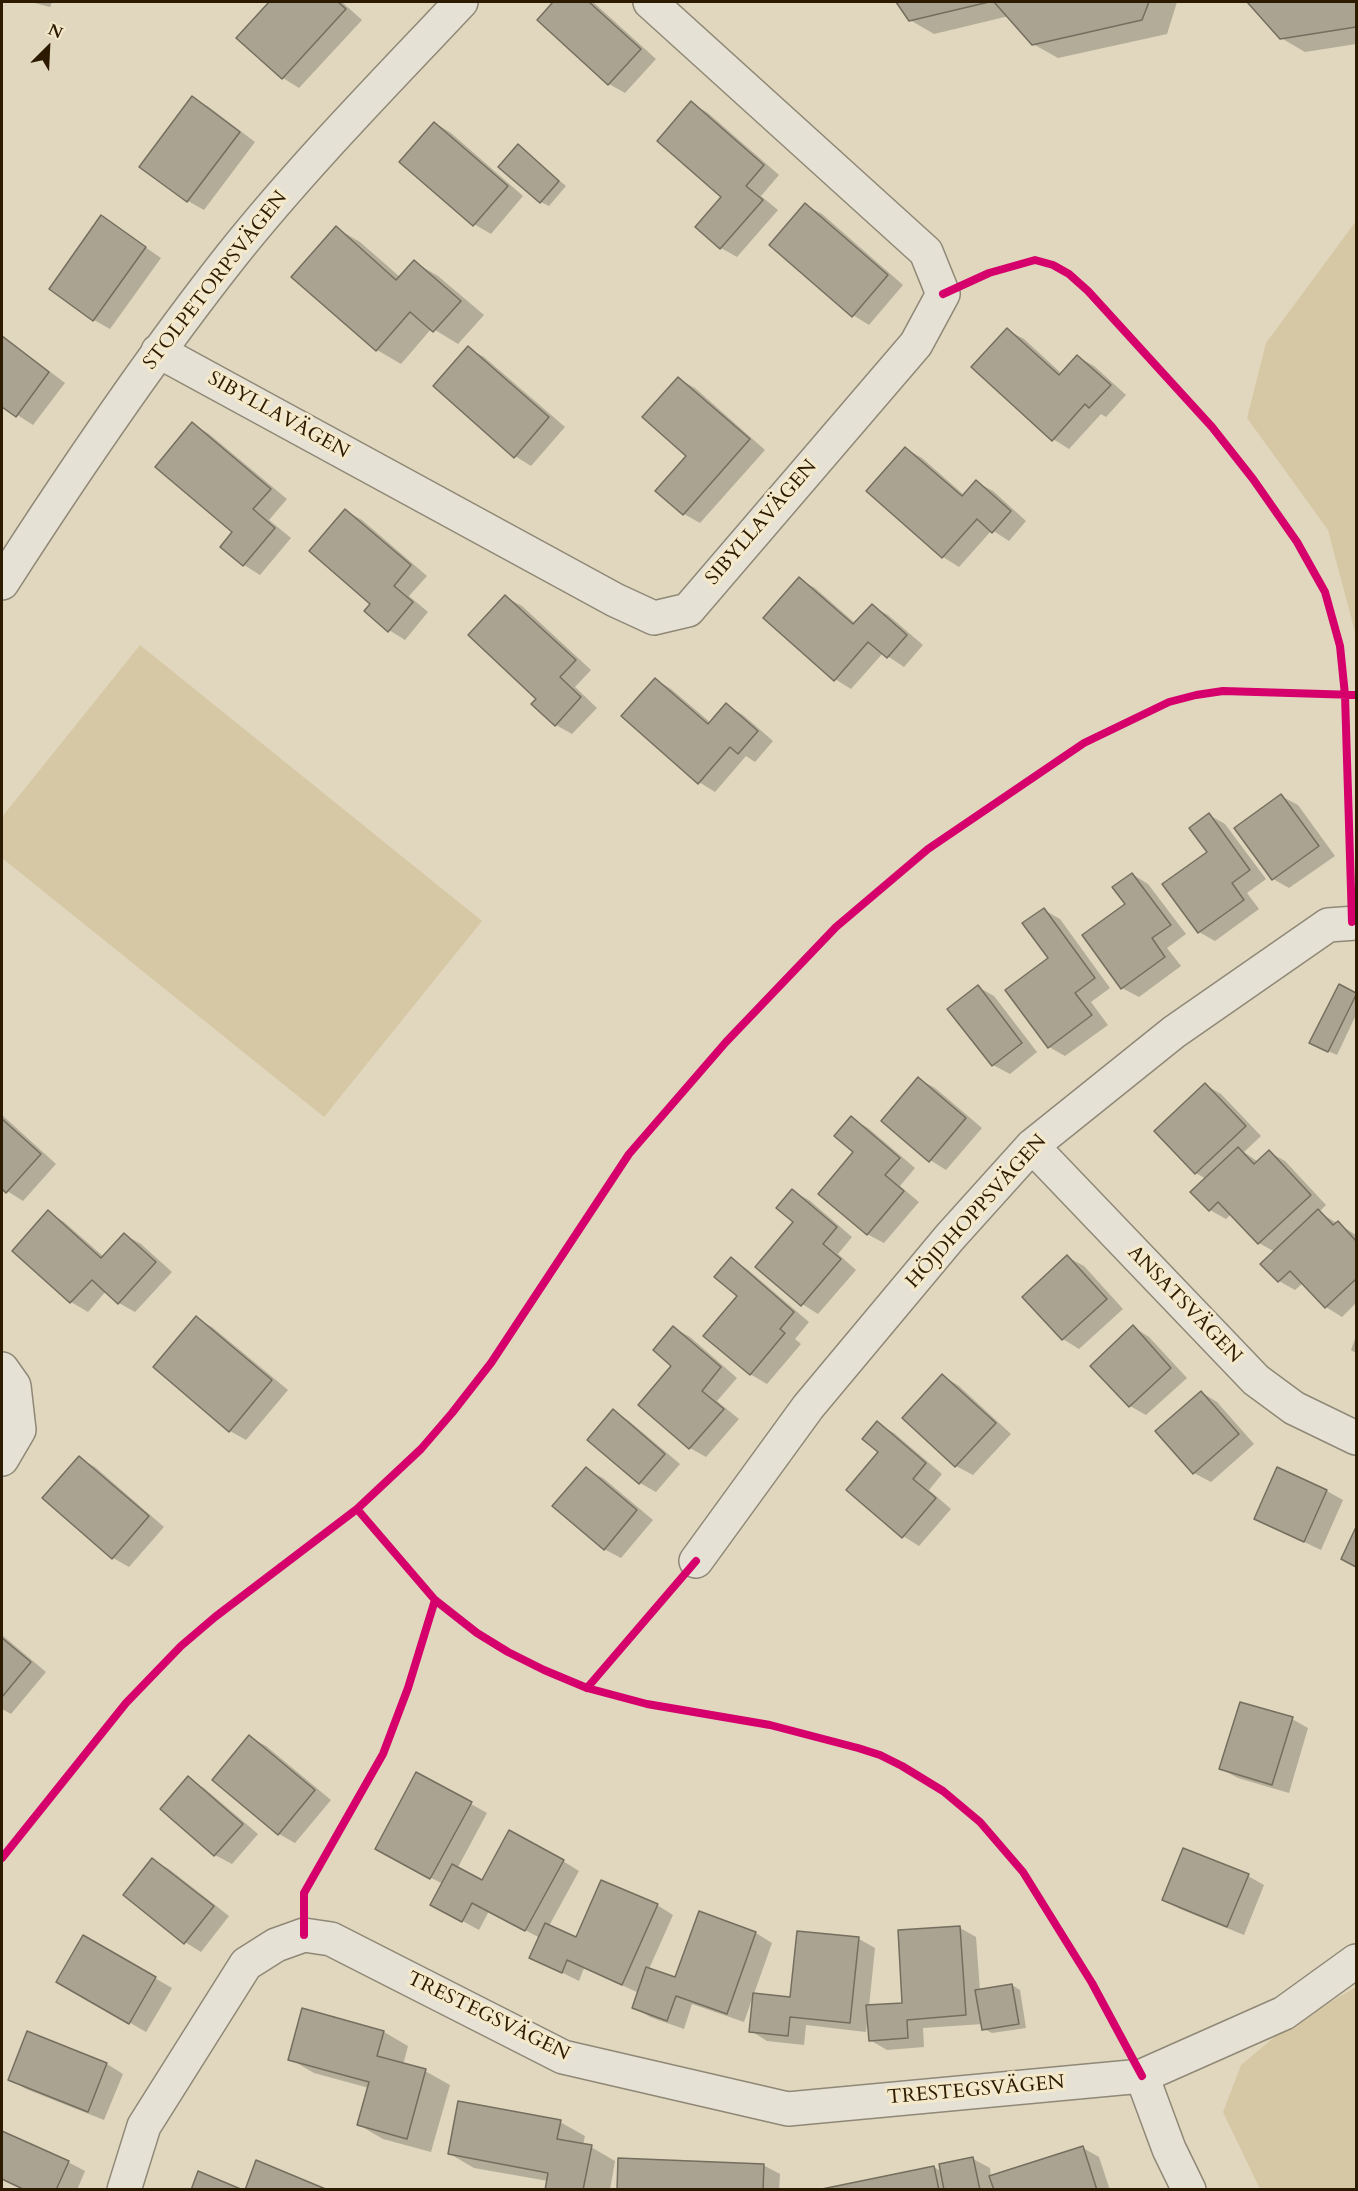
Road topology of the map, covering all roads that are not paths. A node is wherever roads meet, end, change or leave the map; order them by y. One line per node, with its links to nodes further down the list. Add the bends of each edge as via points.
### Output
1 (461, 2): 3 (street, STOLPETORPSVÄGEN, via 309,165 233,254)
2 (650, 2): 3 (street, SIBYLLAVÄGEN, via 926,252 943,294 916,344 688,610 654,618 615,600)
3 (159, 351): 4 (street, STOLPETORPSVÄGEN)
4 (2, 583)
5 (1356, 923): 6 (street, HÖJDHOPPSVÄGEN, via 1328,925 1174,1032)
6 (1032, 1146): 8 (street, ANSATSVÄGEN, via 1256,1380 1293,1408); 10 (street, HÖJDHOPPSVÄGEN, via 808,1407)
7 (2, 1369): 9 (street, via 14,1386 19,1430)
8 (1356, 1438)
9 (2, 1459)
10 (696, 1561)
11 (1356, 1961): 12 (street, via 1284,2013)
12 (1142, 2076): 13 (street, TRESTEGSVÄGEN, via 788,2109 563,2057 331,1939 303,1935 276,1945 246,1964 144,2126); 14 (street)
13 (124, 2190)
14 (1189, 2190)

